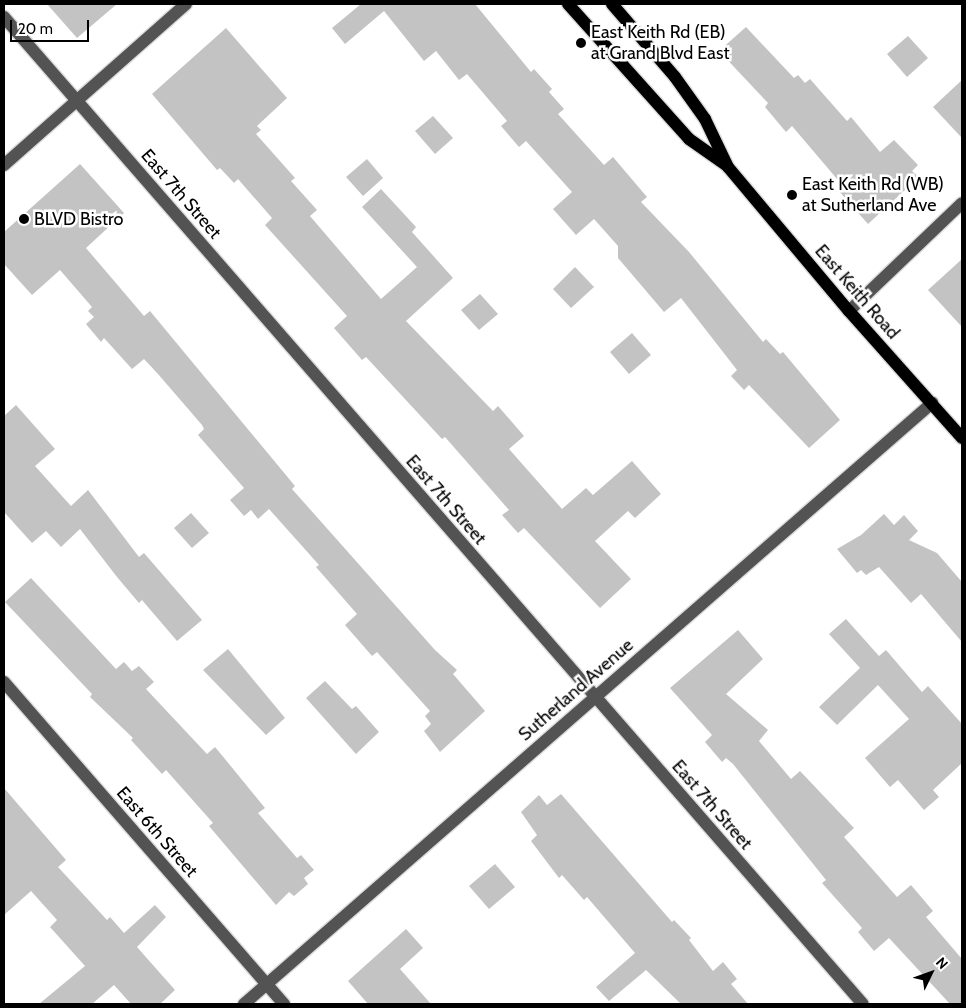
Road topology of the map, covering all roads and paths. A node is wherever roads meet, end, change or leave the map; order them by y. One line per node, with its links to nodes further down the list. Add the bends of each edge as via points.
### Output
1 (186, 4): 5 (street)
2 (568, 4): 7 (main road, East Keith Road, via 690,139)
3 (612, 4): 7 (main road, East Keith Road, via 700,112)
4 (4, 17): 5 (street, East 7th Street)
5 (76, 101): 6 (street); 13 (street, East 7th Street)
6 (4, 165)
7 (728, 166): 9 (main road, East Keith Road)
8 (962, 203): 9 (street)
9 (849, 311): 10 (main road, East Keith Road)
10 (932, 403): 11 (main road, East Keith Road); 13 (street, Sutherland Avenue)
11 (962, 438)
12 (4, 682): 14 (street, East 6th Street)
13 (594, 697): 14 (street, Sutherland Avenue); 17 (street, East 7th Street)
14 (267, 985): 15 (street, Sutherland Avenue); 16 (street, East 6th Street)
15 (244, 1004)
16 (284, 1004)
17 (863, 1004)

